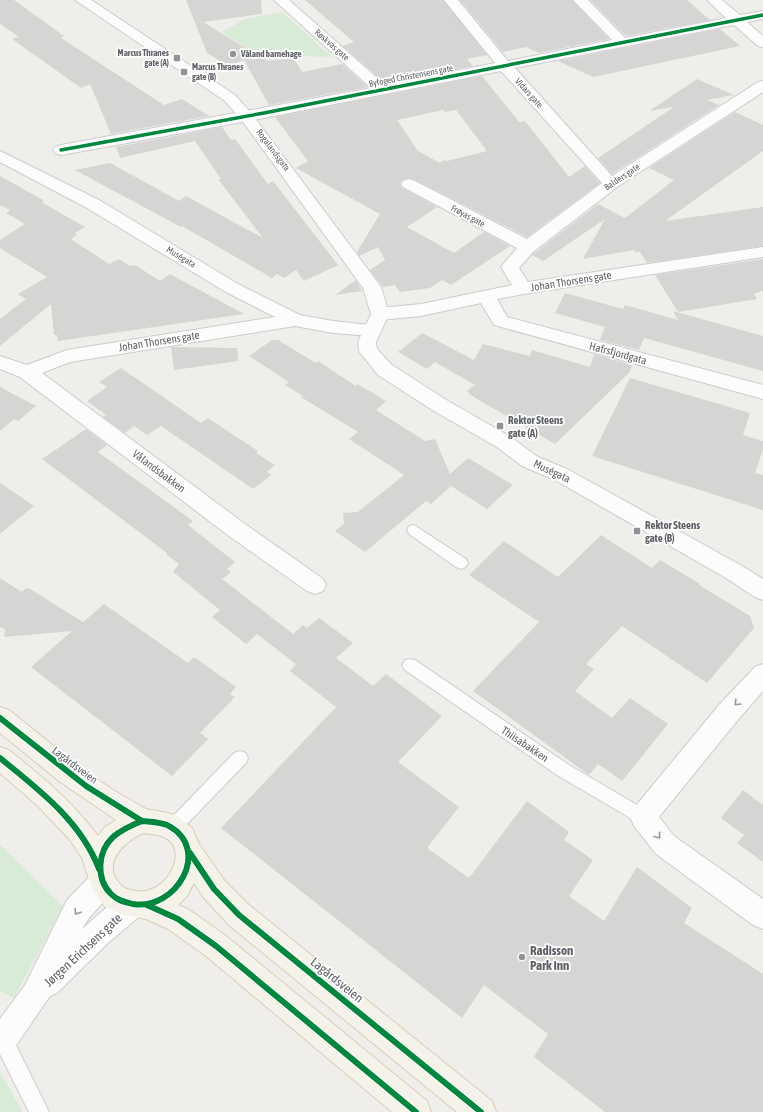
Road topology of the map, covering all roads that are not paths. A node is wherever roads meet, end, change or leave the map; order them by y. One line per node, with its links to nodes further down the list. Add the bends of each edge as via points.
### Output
1 (82, 0): 13 (street, Rogalandsgata, via 230,98)
2 (281, 0): 12 (street, Røskvas gate)
3 (451, 0): 10 (street, Vidars gate)
4 (580, 0): 8 (street)
5 (714, 0): 7 (street)
6 (763, 15): 7 (street, Byfoged Christensens gate)
7 (738, 20): 8 (street, Byfoged Christensens gate); 9 (street)
8 (622, 43): 10 (street, Byfoged Christensens gate)
9 (763, 43)
10 (505, 66): 12 (street, Byfoged Christensens gate); 17 (street, Vidars gate)
11 (763, 85): 17 (street, Balders gate)
12 (382, 90): 13 (street, Byfoged Christensens gate)
13 (246, 116): 14 (street, Byfoged Christensens gate); 23 (street, Rogalandsgata, via 372,287)
14 (61, 150)
15 (0, 156): 22 (street, Muségata, via 93,204 232,288)
16 (409, 184): 18 (street, Frøyas gate)
17 (611, 184): 18 (street, Balders gate)
18 (528, 247): 20 (street, Balders gate, via 510,267)
19 (763, 252): 20 (street, Johan Thorsens gate)
20 (523, 288): 21 (street, Johan Thorsens gate)
21 (487, 297): 23 (street, Johan Thorsens gate); 26 (street, Hafrsfjordgata, via 500,321)
22 (295, 320): 23 (street, Muségata, via 333,327); 25 (street, Johan Thorsens gate, via 67,356)
23 (376, 322): 30 (street, Muségata, via 368,342 368,351 384,370 504,442 529,461 562,475 734,572)
24 (0, 362): 25 (street, Vålandsbakken)
25 (27, 372): 29 (street, Vålandsbakken, via 237,530)
26 (763, 392)
27 (414, 530): 28 (lane)
28 (461, 563)
29 (315, 585)
30 (763, 592)
31 (410, 665): 36 (lane, Thiisabakken, via 564,770)
32 (763, 674): 36 (street, one-way to 36)
33 (0, 718): 37 (main road, Lagårdsveien, via 96,794)
34 (0, 758): 40 (main road, via 39,790 66,817 88,844)
35 (240, 758): 38 (lane, via 182,818)
36 (643, 817): 42 (street, Thiisabakken, one-way to 42, via 665,845)
37 (142, 821): 38 (main road, via 157,821); 40 (main road, via 122,829 110,840 102,854)
38 (171, 826): 39 (main road, via 185,839)
39 (190, 853): 41 (main road, via 189,867 179,886 166,898); 47 (main road, Lagårdsveien, via 214,889 239,915)
40 (101, 876): 41 (main road, via 110,895 116,900); 43 (street, Jørgen Erichsens gate, one-way to 43, via 78,910)
41 (138, 905): 43 (street, Jørgen Erichsens gate, via 98,933); 46 (main road, via 178,920 216,946)
42 (763, 916)
43 (35, 995): 44 (street, Jørgen Erichsens gate)
44 (2, 1039): 45 (lane)
45 (39, 1112)
46 (416, 1112)
47 (482, 1112)

